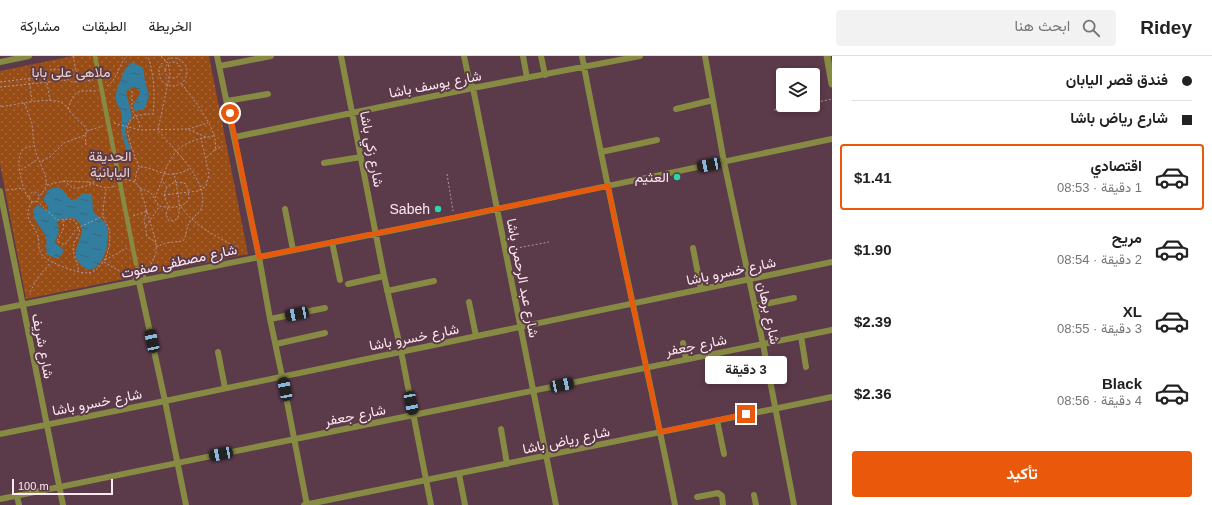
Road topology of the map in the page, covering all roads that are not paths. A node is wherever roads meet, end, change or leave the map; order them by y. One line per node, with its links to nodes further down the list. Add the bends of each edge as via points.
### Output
1 (29, 56): 14 (street)
2 (95, 56): 43 (street)
3 (217, 56): 15 (street)
4 (271, 56): 13 (street)
5 (341, 56): 25 (street, شارع زكي باشا)
6 (464, 56): 20 (street, شارع عبد الرحمن باشا)
7 (523, 56): 18 (street)
8 (541, 56): 17 (street)
9 (582, 56): 16 (street)
10 (640, 56): 16 (street, شارع يوسف باشا)
11 (705, 56): 22 (street, شارع برهان)
12 (827, 56): 19 (street)
13 (246, 58): 15 (street)
14 (0, 62)
15 (220, 66): 23 (street)
16 (584, 67): 17 (street, شارع يوسف باشا); 29 (street)
17 (545, 75): 18 (street, شارع يوسف باشا)
18 (527, 78): 20 (street, شارع يوسف باشا)
19 (832, 84)
20 (473, 88): 25 (street, شارع يوسف باشا); 36 (street, شارع عبد الرحمن باشا)
21 (268, 94): 23 (street)
22 (713, 100): 24 (street); 31 (street, شارع برهان)
23 (227, 101): 26 (street)
24 (676, 108)
25 (352, 113): 26 (street, شارع يوسف باشا); 30 (street, شارع زكي باشا)
26 (234, 137): 41 (street)
27 (832, 139): 31 (street, شارع مصطفى صفوت)
28 (657, 140): 29 (street)
29 (601, 152): 33 (street)
30 (361, 157): 32 (street); 37 (street, شارع زكي باشا)
31 (724, 162): 33 (street, شارع مصطفى صفوت); 45 (street, شارع برهان)
32 (324, 164)
33 (608, 186): 36 (street, شارع مصطفى صفوت); 55 (street)
34 (0, 191): 56 (street, شارع شريف)
35 (285, 209): 40 (street)
36 (497, 209): 37 (street, شارع مصطفى صفوت); 61 (street, شارع عبد الرحمن باشا)
37 (376, 233): 38 (street, شارع مصطفى صفوت); 44 (street, شارع زكي باشا)
38 (332, 242): 40 (street, شارع مصطفى صفوت); 47 (street)
39 (693, 248): 51 (street)
40 (293, 250): 41 (street, شارع مصطفى صفوت)
41 (259, 257): 46 (street, شارع مصطفى صفوت); 60 (street)
42 (832, 262): 45 (street, شارع خسرو باشا)
43 (137, 268): 46 (lane); 49 (lane, via 134,275)
44 (384, 276): 50 (street); 52 (street, شارع زكي باشا)
45 (749, 279): 51 (street, شارع خسرو باشا); 57 (street, شارع برهان)
46 (146, 280): 49 (street, شارع مصطفى صفوت)
47 (340, 280)
48 (434, 281): 52 (street)
49 (136, 282): 56 (street, شارع مصطفى صفوت); 78 (street)
50 (348, 284)
51 (701, 289): 55 (street, شارع خسرو باشا)
52 (387, 291): 69 (street, شارع زكي باشا)
53 (794, 298): 57 (street)
54 (469, 302): 64 (street)
55 (633, 303): 61 (street, شارع خسرو باشا); 72 (street)
56 (22, 304): 59 (street, شارع مصطفى صفوت); 82 (street, شارع شريف)
57 (755, 306): 68 (street, شارع برهان)
58 (325, 308): 60 (street)
59 (0, 309)
60 (270, 319): 67 (street)
61 (521, 326): 64 (street, شارع خسرو باشا); 76 (street, شارع عبد الرحمن باشا)
62 (832, 330): 65 (street, شارع جعفر)
63 (326, 333): 67 (street)
64 (476, 336): 69 (street, شارع خسرو باشا)
65 (801, 336): 68 (street, شارع جعفر); 73 (street)
66 (683, 343): 71 (street)
67 (276, 344): 74 (street)
68 (763, 344): 71 (street, شارع جعفر); 79 (street, شارع برهان)
69 (401, 351): 74 (street, شارع خسرو باشا); 80 (street, شارع زكي باشا)
70 (218, 352): 75 (street)
71 (686, 359): 72 (street, شارع جعفر)
72 (647, 367): 76 (street, شارع جعفر); 84 (street)
73 (806, 367)
74 (282, 376): 75 (street, شارع خسرو باشا); 86 (street)
75 (225, 388): 78 (street, شارع خسرو باشا)
76 (534, 391): 80 (street, شارع جعفر); 88 (street, شارع عبد الرحمن باشا)
77 (832, 397): 79 (street, شارع رياض باشا)
78 (165, 401): 82 (street, شارع خسرو باشا); 89 (street)
79 (775, 409): 81 (street, شارع رياض باشا); 108 (street, شارع برهان)
80 (413, 416): 86 (street, شارع جعفر); 92 (street, شارع زكي باشا)
81 (717, 420): 84 (street, شارع رياض باشا); 87 (street)
82 (46, 425): 85 (street, شارع خسرو باشا); 93 (street, شارع شريف)
83 (501, 430): 90 (street)
84 (660, 432): 88 (street, شارع رياض باشا); 105 (street)
85 (0, 434)
86 (294, 439): 89 (street, شارع جعفر); 101 (street)
87 (724, 454)
88 (547, 456): 90 (street, شارع رياض باشا); 104 (street, شارع عبد الرحمن باشا)
89 (177, 463): 93 (street, شارع جعفر); 100 (street)
90 (507, 464): 91 (street, شارع رياض باشا)
91 (459, 474): 92 (street, شارع رياض باشا); 103 (street)
92 (426, 481): 101 (street, شارع رياض باشا); 102 (street, شارع زكي باشا)
93 (59, 487): 95 (street, شارع جعفر); 99 (street, شارع شريف)
94 (754, 495): 107 (street)
95 (17, 496): 97 (street, شارع جعفر); 98 (street)
96 (697, 497): 106 (street, via 718,493 722,496)
97 (0, 499)
98 (19, 505)
99 (63, 505)
100 (186, 505)
101 (306, 505)
102 (431, 505)
103 (465, 505)
104 (556, 505)
105 (675, 505)
106 (723, 505)
107 (756, 505)
108 (794, 505)

